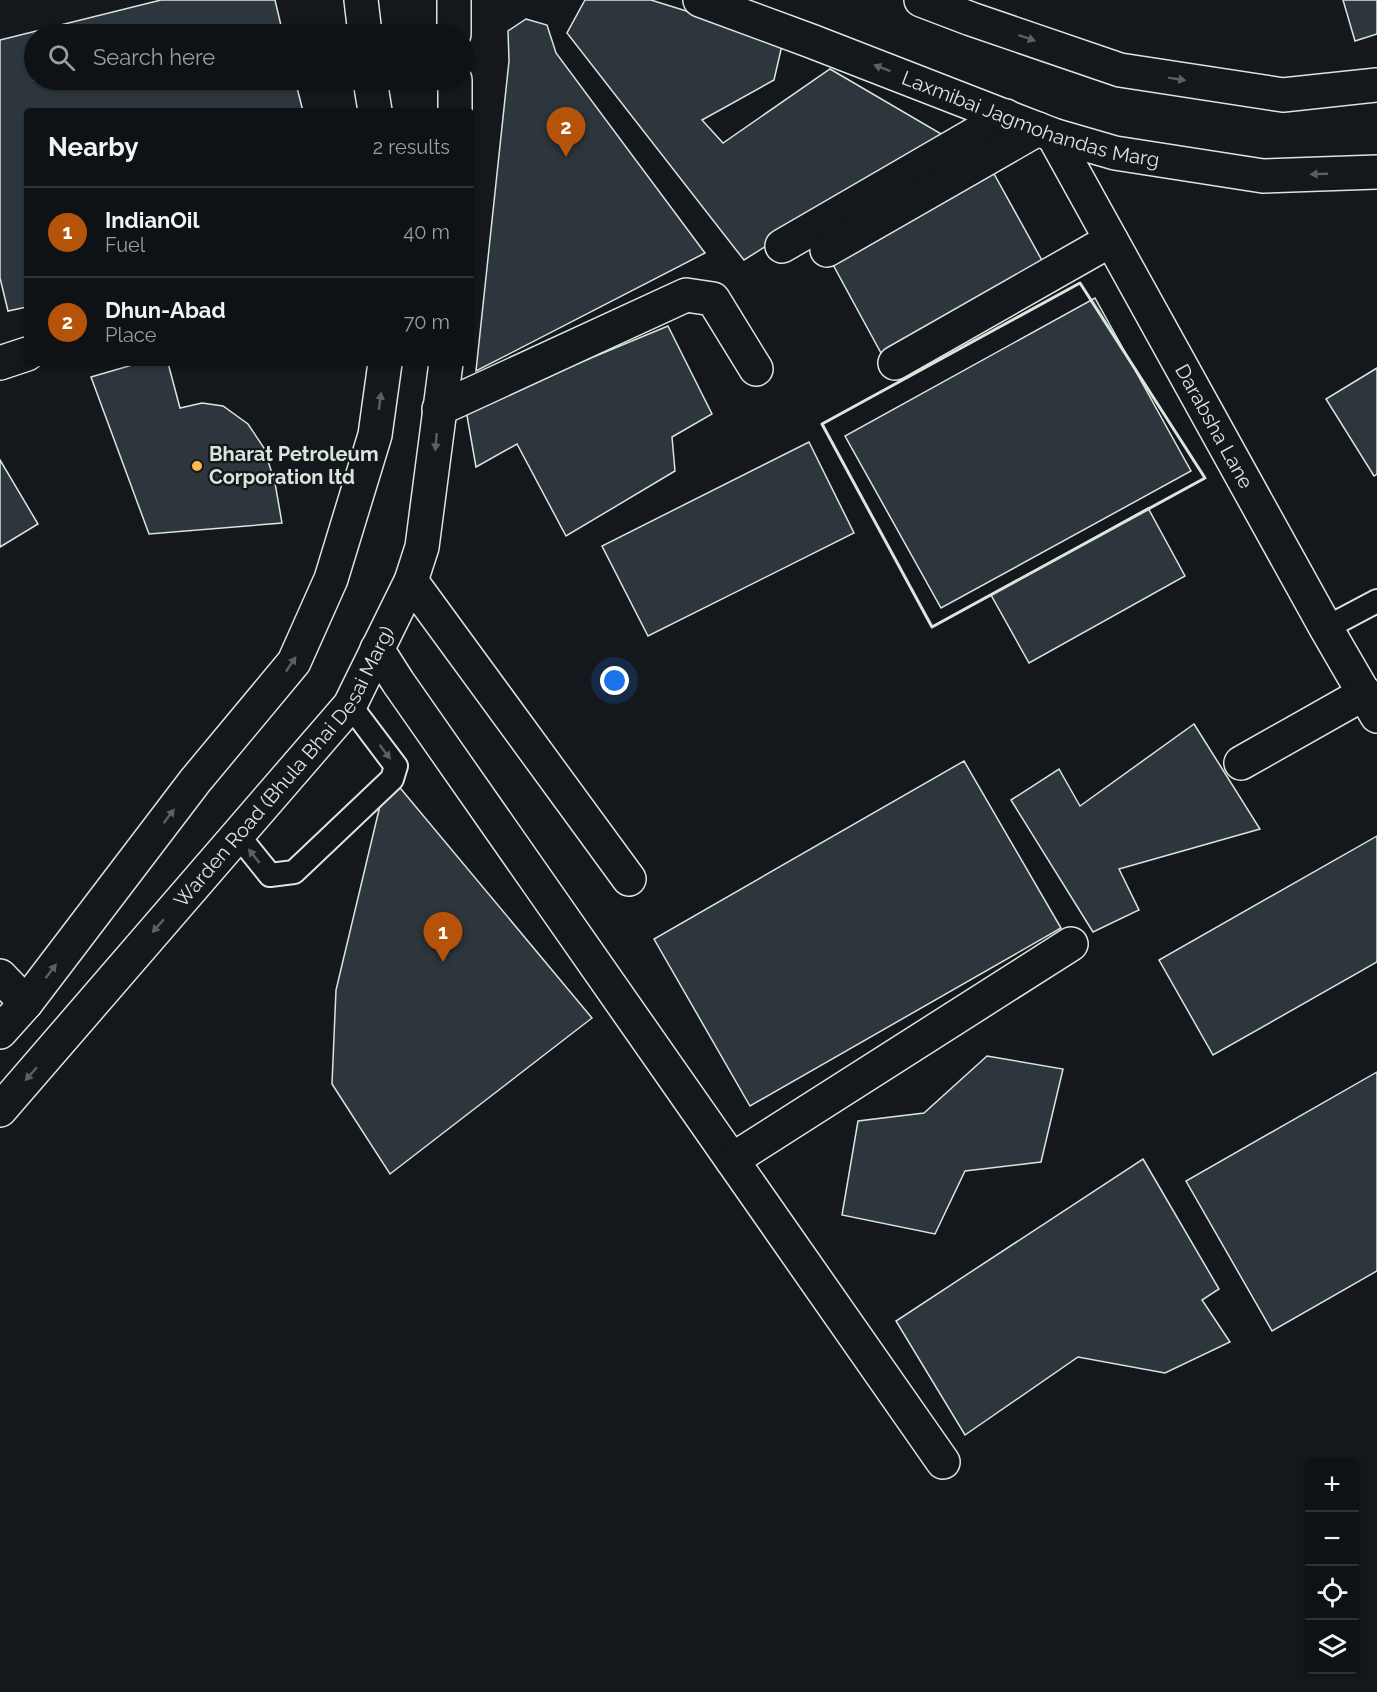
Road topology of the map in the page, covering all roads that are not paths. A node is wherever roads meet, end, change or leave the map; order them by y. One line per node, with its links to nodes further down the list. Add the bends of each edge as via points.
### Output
1 (361, 0): 5 (street)
2 (454, 0): 6 (street)
3 (700, 0): 12 (street, Laxmibai Jagmohandas Marg, one-way to 3)
4 (921, 0): 7 (street, one-way to 7, via 1120,70 1283,95)
5 (364, 24)
6 (454, 24)
7 (1377, 85)
8 (372, 90): 10 (street)
9 (455, 90): 11 (street)
10 (375, 108)
11 (455, 108)
12 (1006, 116): 13 (street, Laxmibai Jagmohandas Marg); 16 (street)
13 (1046, 132): 14 (street, Laxmibai Jagmohandas Marg, one-way to 13, via 1263,176 1116,153); 15 (street, Darabsha Lane); 17 (street)
14 (1377, 172)
15 (1111, 240): 18 (street); 25 (street, Darabsha Lane)
16 (782, 246)
17 (827, 250)
18 (895, 363)
19 (385, 366): 34 (street, one-way to 19, via 195,781 294,662 331,579 369,457)
20 (446, 366): 22 (street, Warden Road (Bhula Bhai Desai Marg))
21 (756, 369): 22 (street, via 713,299 686,295)
22 (439, 409): 23 (street, Warden Road (Bhula Bhai Desai Marg), one-way to 23, via 422,547)
23 (411, 581): 26 (street, Warden Road (Bhula Bhai Desai Marg)); 31 (street)
24 (1377, 601): 25 (lane)
25 (1326, 628): 27 (street, Darabsha Lane)
26 (378, 649): 28 (street, Warden Road (Bhula Bhai Desai Marg)); 37 (street, via 404,692)
27 (1371, 704): 29 (street)
28 (350, 705): 30 (street, Warden Road (Bhula Bhai Desai Marg)); 30 (lane, one-way to 30, via 396,766 392,779 294,872 270,875)
29 (1241, 763)
30 (237, 834): 36 (street, Warden Road (Bhula Bhai Desai Marg), one-way to 36)
31 (629, 879)
32 (1071, 944): 37 (street)
33 (0, 976): 34 (street)
34 (26, 1003): 35 (street)
35 (0, 1032)
36 (0, 1110)
37 (732, 1160): 38 (street)
38 (943, 1462)

